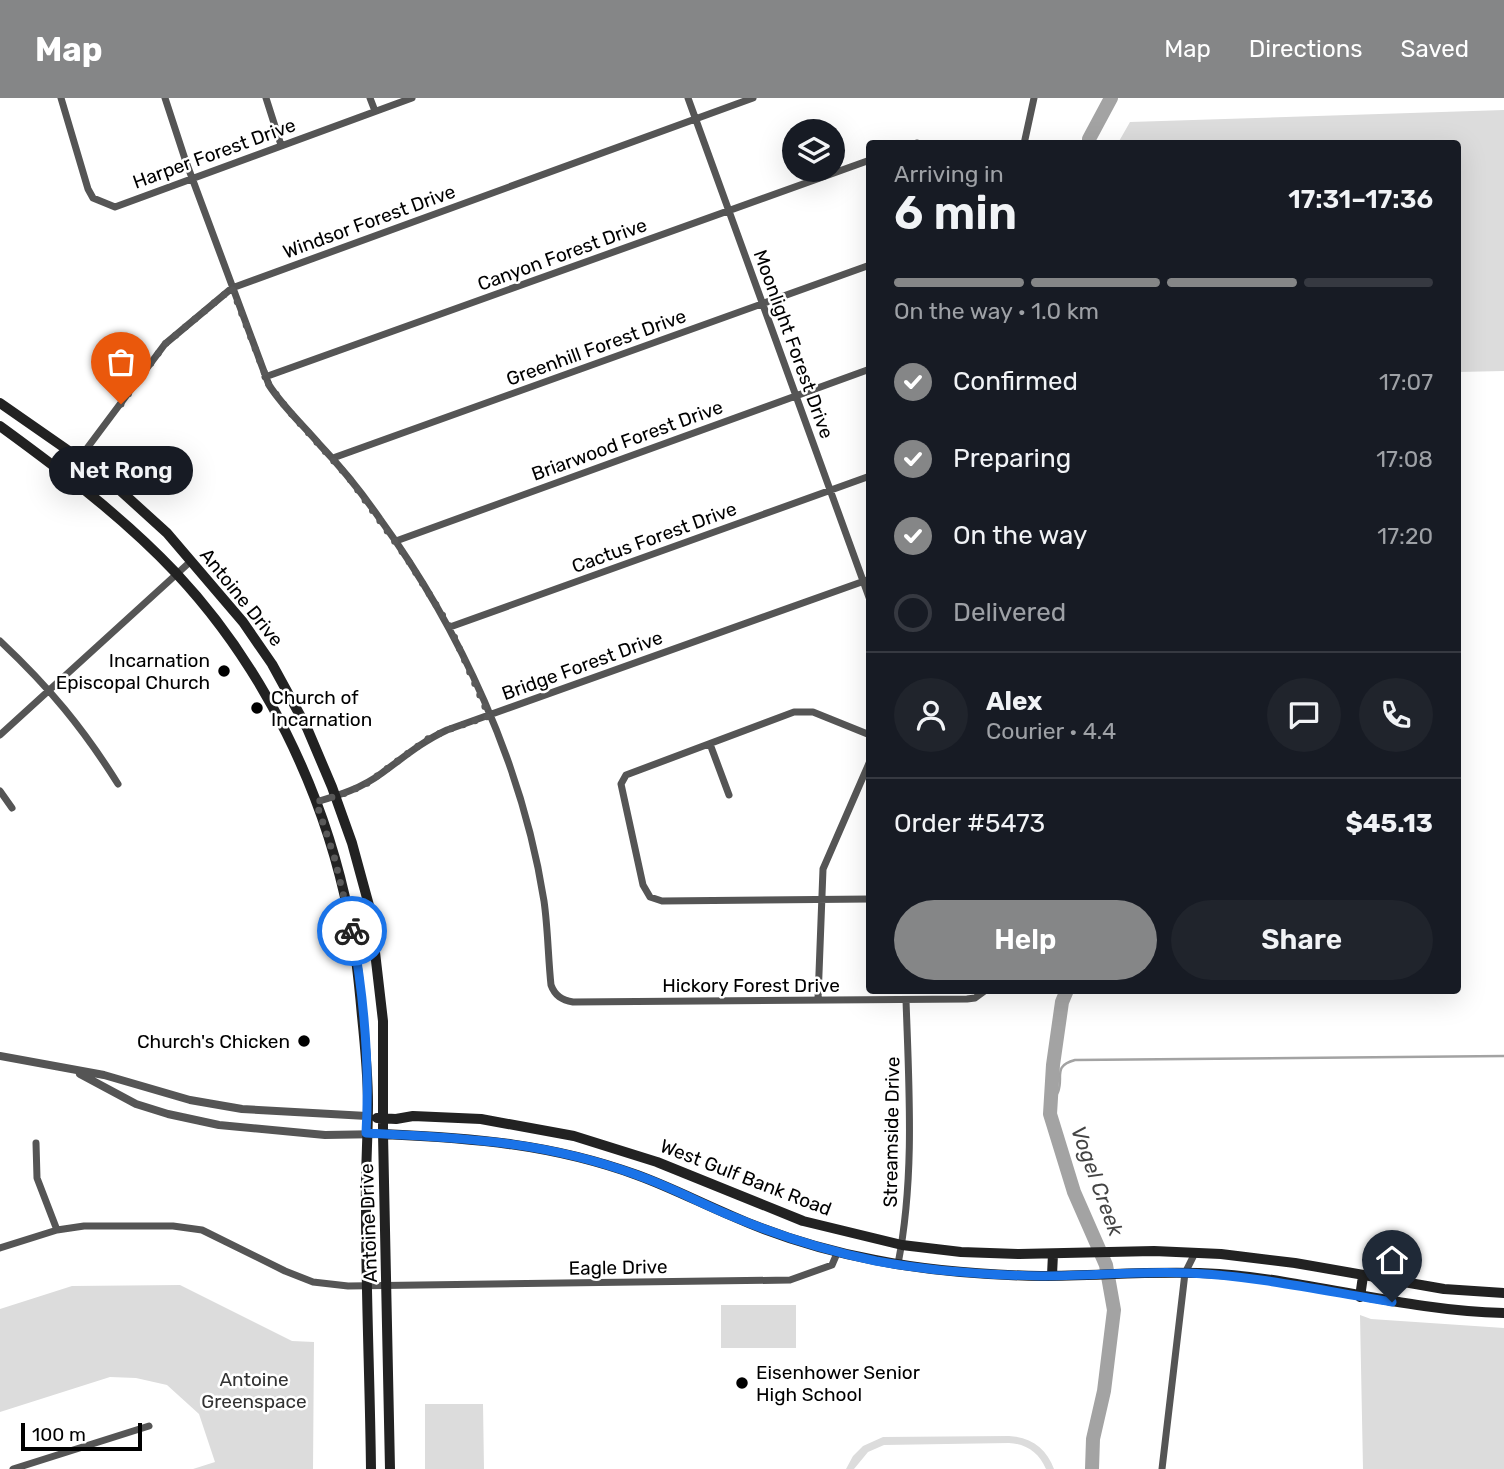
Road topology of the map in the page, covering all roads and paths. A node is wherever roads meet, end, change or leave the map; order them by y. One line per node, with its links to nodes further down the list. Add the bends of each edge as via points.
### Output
1 (61, 98): 14 (street, Harper Forest Drive, via 93,198 115,207)
2 (165, 98): 14 (street)
3 (266, 98): 12 (street)
4 (370, 98): 9 (street)
5 (412, 98): 9 (street, Harper Forest Drive)
6 (688, 98): 10 (street, Moonlight Forest Drive)
7 (753, 98): 10 (street, Windsor Forest Drive)
8 (1034, 98): 11 (street)
9 (374, 111): 12 (street, Harper Forest Drive)
10 (695, 118): 15 (street, Moonlight Forest Drive); 17 (street, Windsor Forest Drive)
11 (1025, 140)
12 (281, 145): 14 (street, Harper Forest Drive)
13 (866, 161): 15 (street, Canyon Forest Drive)
14 (192, 178): 17 (street)
15 (728, 211): 18 (street, Moonlight Forest Drive); 20 (street, Canyon Forest Drive)
16 (866, 266): 18 (street, Greenhill Forest Drive)
17 (232, 288): 20 (street); 25 (street, Windsor Forest Drive, via 165,344)
18 (763, 304): 21 (street, Moonlight Forest Drive); 24 (street, Greenhill Forest Drive)
19 (866, 370): 21 (street, Briarwood Forest Drive)
20 (265, 377): 24 (street, via 288,410)
21 (796, 396): 28 (street, Moonlight Forest Drive); 29 (street, Briarwood Forest Drive)
22 (0, 403): 25 (main road, Antoine Drive)
23 (0, 426): 26 (main road, Antoine Drive)
24 (333, 458): 29 (street)
25 (79, 459): 26 (street, Windsor Forest Drive); 30 (main road, Antoine Drive, via 134,501)
26 (67, 475): 31 (main road, Antoine Drive)
27 (866, 478): 28 (street, Cactus Forest Drive)
28 (830, 491): 32 (street, Moonlight Forest Drive); 34 (street, Cactus Forest Drive)
29 (396, 541): 34 (street)
30 (191, 561): 31 (street); 45 (main road, Antoine Drive, via 272,664 307,728)
31 (177, 575): 36 (street); 46 (main road, Antoine Drive, via 233,643 261,688 297,752)
32 (866, 578)
33 (866, 580): 37 (street, Bridge Forest Drive)
34 (450, 627): 37 (street)
35 (0, 641): 36 (street)
36 (49, 689): 39 (street); 42 (street)
37 (489, 716): 45 (street, Bridge Forest Drive, via 429,738 366,784); 51 (street, Hickory Forest Drive, via 519,796 538,866 551,985 558,996 573,1002)
38 (866, 733): 40 (street, via 803,711)
39 (0, 735)
40 (709, 744): 44 (street); 49 (street, via 626,775 621,783 643,885 650,897 662,901)
41 (866, 770): 49 (street, via 823,869)
42 (118, 784)
43 (0, 791): 47 (street)
44 (729, 795)
45 (335, 796): 46 (street, Bridge Forest Drive); 58 (main road, Antoine Drive, via 373,927 383,1021)
46 (316, 802): 56 (main road, Antoine Drive, via 337,867 357,961)
47 (12, 808)
48 (866, 899): 49 (street)
49 (820, 900): 51 (street)
50 (981, 994): 52 (street, Hickory Forest Drive)
51 (818, 999): 52 (street, Hickory Forest Drive)
52 (906, 1000): 69 (street, Streamside Drive, via 910,1097)
53 (0, 1056): 54 (street, West Gulf Bank Road)
54 (64, 1068): 55 (street, West Gulf Bank Road); 60 (street, West Gulf Bank Road, via 136,1104)
55 (242, 1109): 56 (street, West Gulf Bank Road); 60 (street)
56 (367, 1116): 58 (main road, West Gulf Bank Road); 61 (main road, Antoine Drive)
57 (455, 1116): 58 (main road, West Gulf Bank Road); 59 (main road, West Gulf Bank Road); 63 (main road)
58 (383, 1119): 62 (main road, Antoine Drive)
59 (516, 1123): 64 (main road); 66 (main road, West Gulf Bank Road, via 613,1146)
60 (240, 1128): 61 (street, West Gulf Bank Road, via 325,1135)
61 (366, 1133): 62 (street, West Gulf Bank Road); 78 (main road, Antoine Drive)
62 (383, 1134): 63 (main road, West Gulf Bank Road); 79 (main road, Antoine Drive)
63 (453, 1137): 64 (main road, West Gulf Bank Road)
64 (510, 1142): 68 (main road, West Gulf Bank Road, via 637,1175)
65 (36, 1143): 67 (street, via 37,1178)
66 (780, 1213): 68 (main road); 69 (main road, West Gulf Bank Road)
67 (57, 1230): 70 (street, Eagle Drive); 78 (street, Eagle Drive, via 173,1226 202,1230 313,1282)
68 (771, 1231): 71 (main road, West Gulf Bank Road)
69 (902, 1245): 73 (main road, West Gulf Bank Road); 74 (street, Streamside Drive)
70 (0, 1248)
71 (838, 1251): 74 (main road, West Gulf Bank Road); 79 (street, Eagle Drive, via 832,1265 790,1280)
72 (1195, 1253): 73 (main road, West Gulf Bank Road); 75 (street); 77 (main road, West Gulf Bank Road, via 1268,1259)
73 (1053, 1254): 76 (main road)
74 (898, 1264): 76 (main road, West Gulf Bank Road)
75 (1185, 1273): 76 (main road, West Gulf Bank Road); 81 (main road, West Gulf Bank Road); 87 (street)
76 (1052, 1275)
77 (1363, 1276): 80 (main road, West Gulf Bank Road); 81 (main road)
78 (366, 1286): 79 (street, Eagle Drive); 85 (main road, Antoine Drive)
79 (388, 1286): 86 (main road, Antoine Drive)
80 (1504, 1293)
81 (1360, 1297): 82 (main road, West Gulf Bank Road)
82 (1504, 1313)
83 (149, 1426): 84 (street)
84 (13, 1469)
85 (371, 1469)
86 (390, 1469)
87 (1162, 1469)

